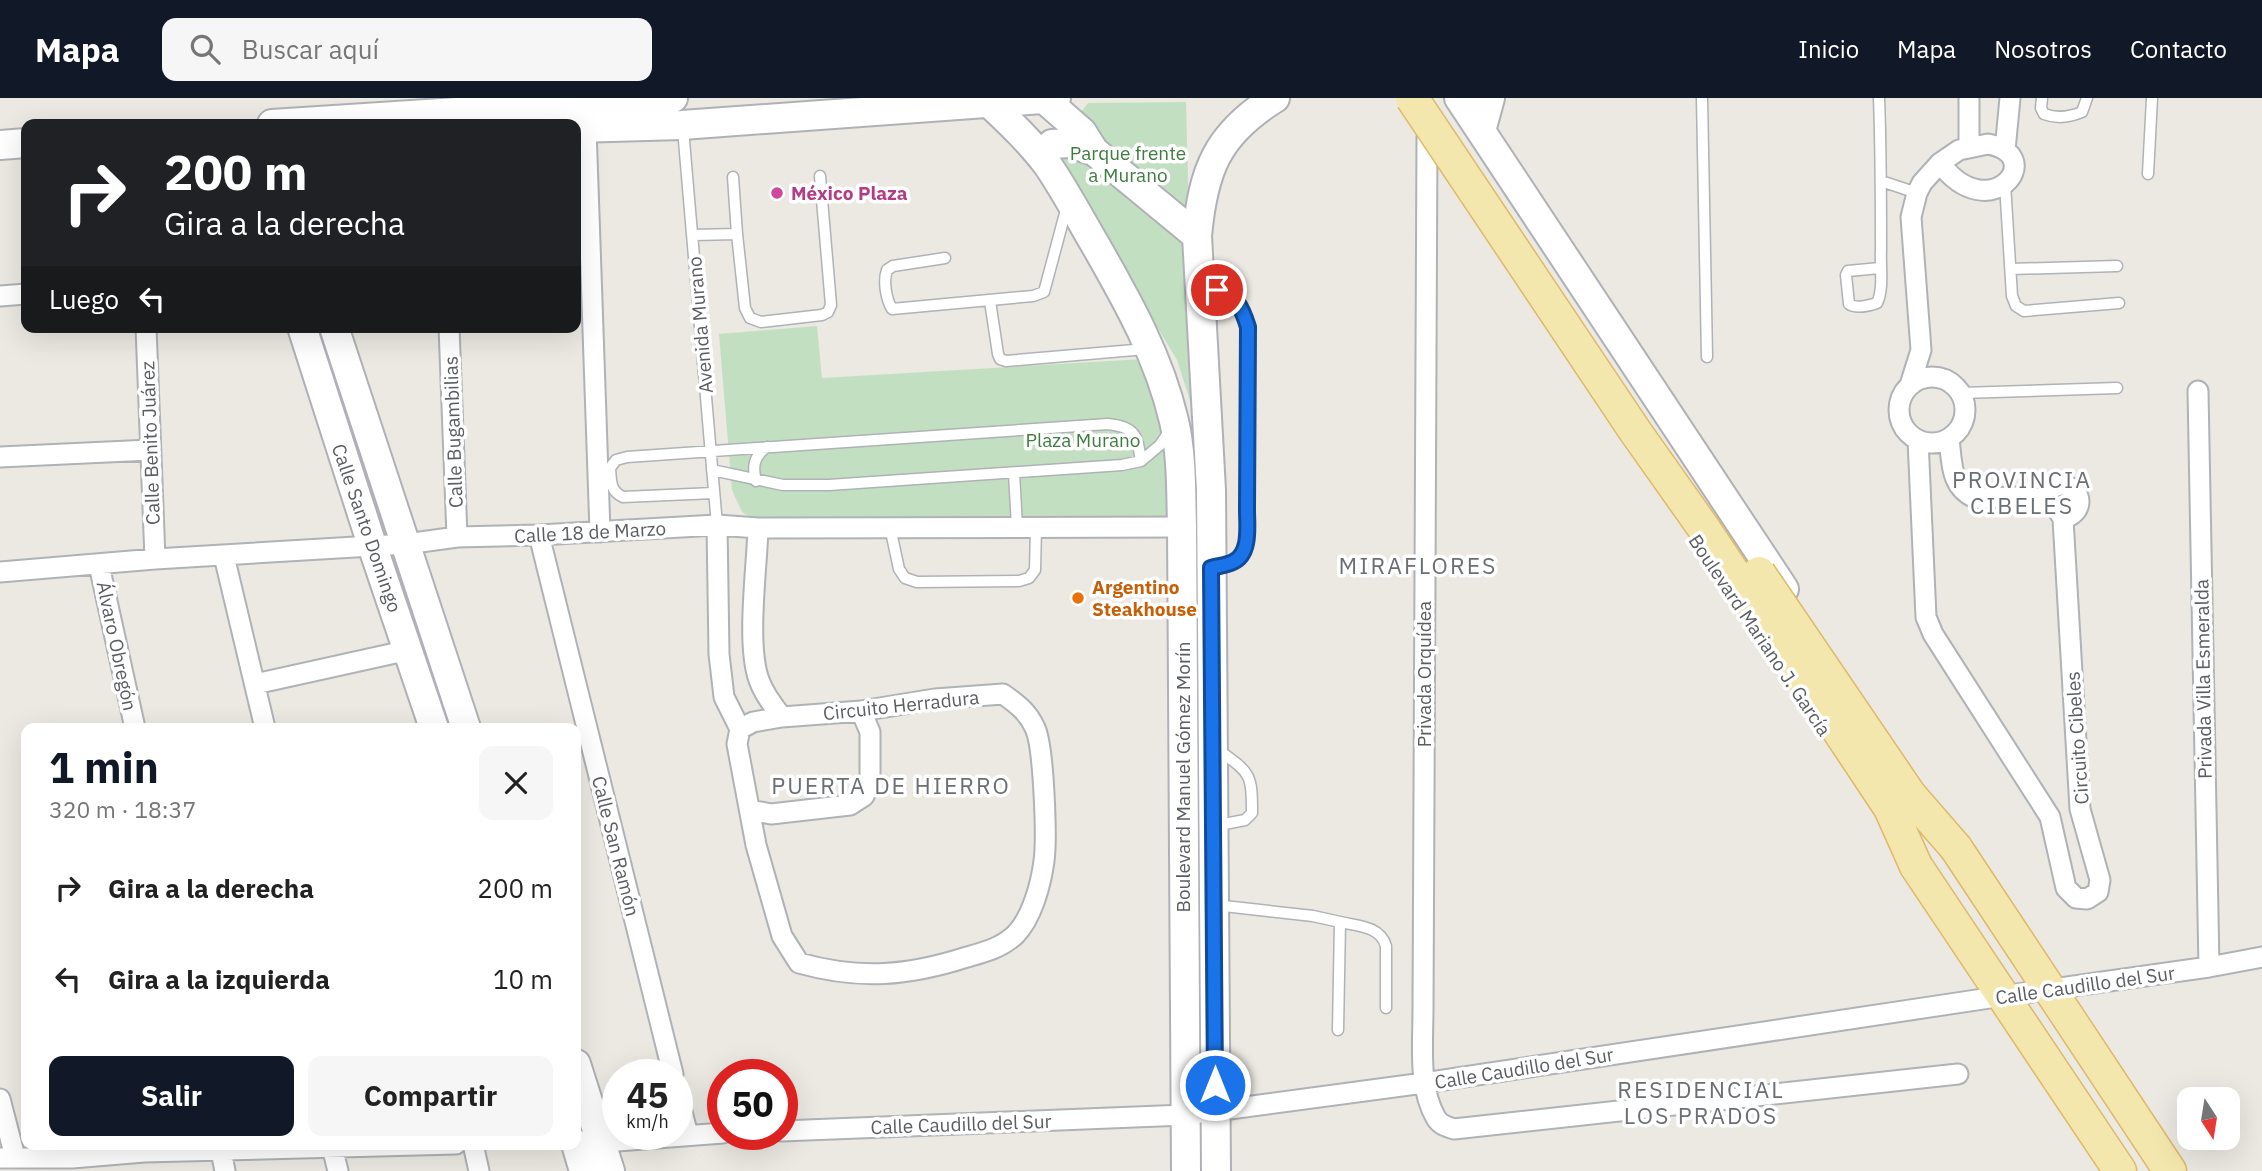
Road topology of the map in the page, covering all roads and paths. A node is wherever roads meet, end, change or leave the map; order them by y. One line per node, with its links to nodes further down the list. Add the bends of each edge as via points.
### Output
1 (673, 98): 15 (main road)
2 (1275, 98): 41 (main road, Boulevard Manuel Gómez Morín, via 1236,127 1220,148 1200,204)
3 (1400, 98): 22 (main road, Boulevard Mariano J. García)
4 (1412, 98): 107 (main road, bridge, via 1890,808)
5 (1436, 98): 106 (main road, bridge, via 1625,386 1720,516 1910,795)
6 (1459, 98): 21 (main road)
7 (1490, 98): 21 (main road)
8 (1702, 98): 59 (lane)
9 (1879, 98): 35 (lane)
10 (1969, 98): 25 (street)
11 (2010, 98): 26 (street)
12 (2042, 98): 13 (lane, via 2041,108 2051,117 2082,112)
13 (2087, 98)
14 (2152, 98): 32 (lane)
15 (603, 100): 18 (main road)
16 (986, 100): 17 (main road); 19 (main road); 28 (main road, Boulevard Manuel Gómez Morín)
17 (1057, 102): 27 (main road); 28 (main road)
18 (341, 119)
19 (682, 125): 20 (main road); 40 (lane, Avenida Murano)
20 (581, 128): 82 (street)
21 (1481, 131): 47 (main road)
22 (1427, 138): 52 (main road, Boulevard Mariano J. García); 120 (street, Privada Orquídea)
23 (21, 144): 24 (main road)
24 (0, 145)
25 (1969, 147): 26 (street, via 1988,144); 31 (street)
26 (2004, 150): 36 (street, via 2015,165)
27 (1094, 151): 28 (main road, via 1070,143); 41 (main road)
28 (1049, 154): 38 (main road, Boulevard Manuel Gómez Morín)
29 (21, 161): 30 (main road)
30 (0, 163)
31 (1940, 163): 36 (street, via 1970,189); 37 (street)
32 (2148, 174)
33 (820, 176): 39 (lane, via 828,312 761,322 750,318 745,309)
34 (733, 177): 39 (lane)
35 (1881, 181): 37 (lane); 44 (lane)
36 (2005, 184): 45 (lane)
37 (1917, 193): 58 (street, via 1911,217)
38 (1069, 198): 50 (lane, via 1044,292); 57 (main road, Boulevard Manuel Gómez Morín)
39 (737, 234): 40 (lane)
40 (692, 235): 69 (lane, Avenida Murano)
41 (1197, 236): 46 (main road, Boulevard Manuel Gómez Morín)
42 (946, 258): 50 (lane, via 887,270 892,309)
43 (2117, 266): 45 (lane)
44 (1880, 268): 44 (lane, via 1877,303 1849,304 1849,271)
45 (2011, 269): 51 (lane, via 2012,296 2024,311)
46 (1199, 282): 90 (main road, Boulevard Manuel Gómez Morín, via 1211,490); 90 (lane, via 1234,298 1248,327 1247,537 1235,562)
47 (1583, 286): 52 (main road); 106 (main road)
48 (21, 295): 49 (street)
49 (0, 296)
50 (990, 300): 57 (lane, via 998,354 1006,361)
51 (2119, 303)
52 (1545, 315): 107 (main road, Boulevard Mariano J. García)
53 (146, 333): 70 (street, Calle Benito Juárez)
54 (304, 333): 86 (main road, Calle Santo Domingo)
55 (336, 333): 85 (main road, Calle Santo Domingo)
56 (449, 333): 84 (street, Calle Bugambilias)
57 (1151, 348): 65 (main road, Boulevard Manuel Gómez Morín)
58 (1921, 350): 60 (street); 61 (street)
59 (1707, 357)
60 (1945, 379): 61 (street, via 1926,377); 64 (street)
61 (1910, 385): 67 (street, via 1899,415 1909,434)
62 (2117, 387): 64 (lane)
63 (2198, 391): 111 (street, Privada Villa Esmeralda)
64 (1961, 393): 66 (street, via 1966,413)
65 (1174, 423): 72 (lane, via 1160,445); 80 (main road, Boulevard Manuel Gómez Morín)
66 (1949, 439): 67 (street); 102 (street, Circuito Cibeles, via 1955,479 1966,494 2044,500 2054,505 2063,519)
67 (1918, 440): 104 (street, Circuito Cibeles, via 1926,617)
68 (767, 447): 69 (lane); 72 (lane, via 1108,424 1126,426 1137,437); 75 (lane, via 754,461)
69 (710, 449): 73 (lane, Avenida Murano); 76 (lane, via 627,457 610,468 615,494 623,497)
70 (150, 450): 71 (street); 88 (street, Calle Benito Juárez)
71 (0, 457)
72 (1141, 461): 74 (lane)
73 (712, 470): 75 (lane); 76 (lane, Avenida Murano)
74 (1014, 472): 75 (lane, via 829,485); 79 (lane)
75 (756, 481)
76 (714, 493): 77 (lane, Avenida Murano)
77 (717, 525): 81 (street, Calle 18 de Marzo); 82 (street, Calle 18 de Marzo); 100 (street, Circuito Herradura, via 724,697)
78 (890, 527): 79 (street, Calle 18 de Marzo); 79 (lane, via 905,578 930,582 1029,578 1035,570); 81 (street, Calle 18 de Marzo)
79 (1026, 527): 80 (street, Calle 18 de Marzo)
80 (1182, 527): 90 (main road, Boulevard Manuel Gómez Morín)
81 (758, 528): 95 (street, via 753,652 759,680)
82 (600, 532): 83 (street, Calle 18 de Marzo)
83 (539, 535): 84 (street, Calle 18 de Marzo); 118 (street, Calle San Ramón)
84 (457, 537): 85 (street, Calle 18 de Marzo)
85 (406, 544): 86 (street, Calle 18 de Marzo); 99 (main road, Calle Santo Domingo)
86 (372, 545): 87 (street, Calle 18 de Marzo); 92 (main road, Calle Santo Domingo)
87 (224, 556): 88 (street, Calle 18 de Marzo); 93 (street)
88 (155, 559): 89 (street, Calle 18 de Marzo)
89 (99, 565): 91 (street, Calle 18 de Marzo); 96 (street, Álvaro Obregón)
90 (1197, 568): 101 (main road, Boulevard Manuel Gómez Morín); 124 (main road, Boulevard Manuel Gómez Morín)
91 (0, 572)
92 (409, 650): 93 (street); 98 (main road, Calle Santo Domingo)
93 (255, 684): 97 (street)
94 (861, 711): 95 (street, Circuito Herradura); 103 (street, via 870,732 870,781 864,796 850,805 771,814); 103 (street, Circuito Herradura, via 1003,694 1024,709 1037,730 1044,860 1031,911 1017,933 998,948 928,970 876,975 799,963 782,936)
95 (782, 717): 100 (street, Circuito Herradura)
96 (134, 723)
97 (264, 723)
98 (432, 723)
99 (464, 723)
100 (740, 729): 103 (street, Circuito Herradura, via 737,744)
101 (1214, 746): 105 (main road, Boulevard Manuel Gómez Morín); 105 (lane, via 1244,768 1252,785 1250,818)
102 (2080, 808): 104 (street); 104 (street, Circuito Cibeles, via 2100,880 2098,892 2087,899 2076,898 2066,888)
103 (750, 810)
104 (2050, 817)
105 (1214, 827): 108 (main road, Boulevard Manuel Gómez Morín)
106 (1956, 848): 112 (main road)
107 (1916, 866): 113 (main road, Boulevard Mariano J. García)
108 (1214, 905): 109 (lane); 123 (main road, Boulevard Manuel Gómez Morín)
109 (1340, 922): 114 (lane, via 1383,936); 116 (lane)
110 (2262, 957): 111 (street, Calle Caudillo del Sur)
111 (2209, 967): 112 (street, Calle Caudillo del Sur)
112 (2048, 989): 113 (street, Calle Caudillo del Sur); 115 (main road)
113 (2003, 996): 117 (main road, Boulevard Mariano J. García); 120 (street, Calle Caudillo del Sur)
114 (1386, 1008)
115 (2068, 1018): 117 (main road); 141 (main road)
116 (1338, 1030)
117 (2033, 1040): 140 (main road, Boulevard Mariano J. García)
118 (669, 1059)
119 (1958, 1074): 120 (street, Privada Orquídea, via 1454,1129 1436,1119)
120 (1424, 1083): 123 (street, Calle Caudillo del Sur)
121 (581, 1094): 126 (main road)
122 (0, 1100): 131 (street)
123 (1215, 1111): 124 (street, Calle Caudillo del Sur); 139 (main road, Boulevard Manuel Gómez Morín)
124 (1185, 1115): 125 (street, Calle Caudillo del Sur); 138 (main road, Boulevard Manuel Gómez Morín)
125 (798, 1130)
126 (589, 1143): 136 (main road); 137 (main road)
127 (135, 1150): 132 (street)
128 (225, 1150): 133 (street)
129 (333, 1150): 134 (street)
130 (474, 1150): 135 (street)
131 (6, 1161): 132 (street)
132 (73, 1164)
133 (225, 1171)
134 (338, 1171)
135 (479, 1171)
136 (584, 1171)
137 (610, 1171)
138 (1186, 1171)
139 (1216, 1171)
140 (2120, 1171)
141 (2170, 1171)

